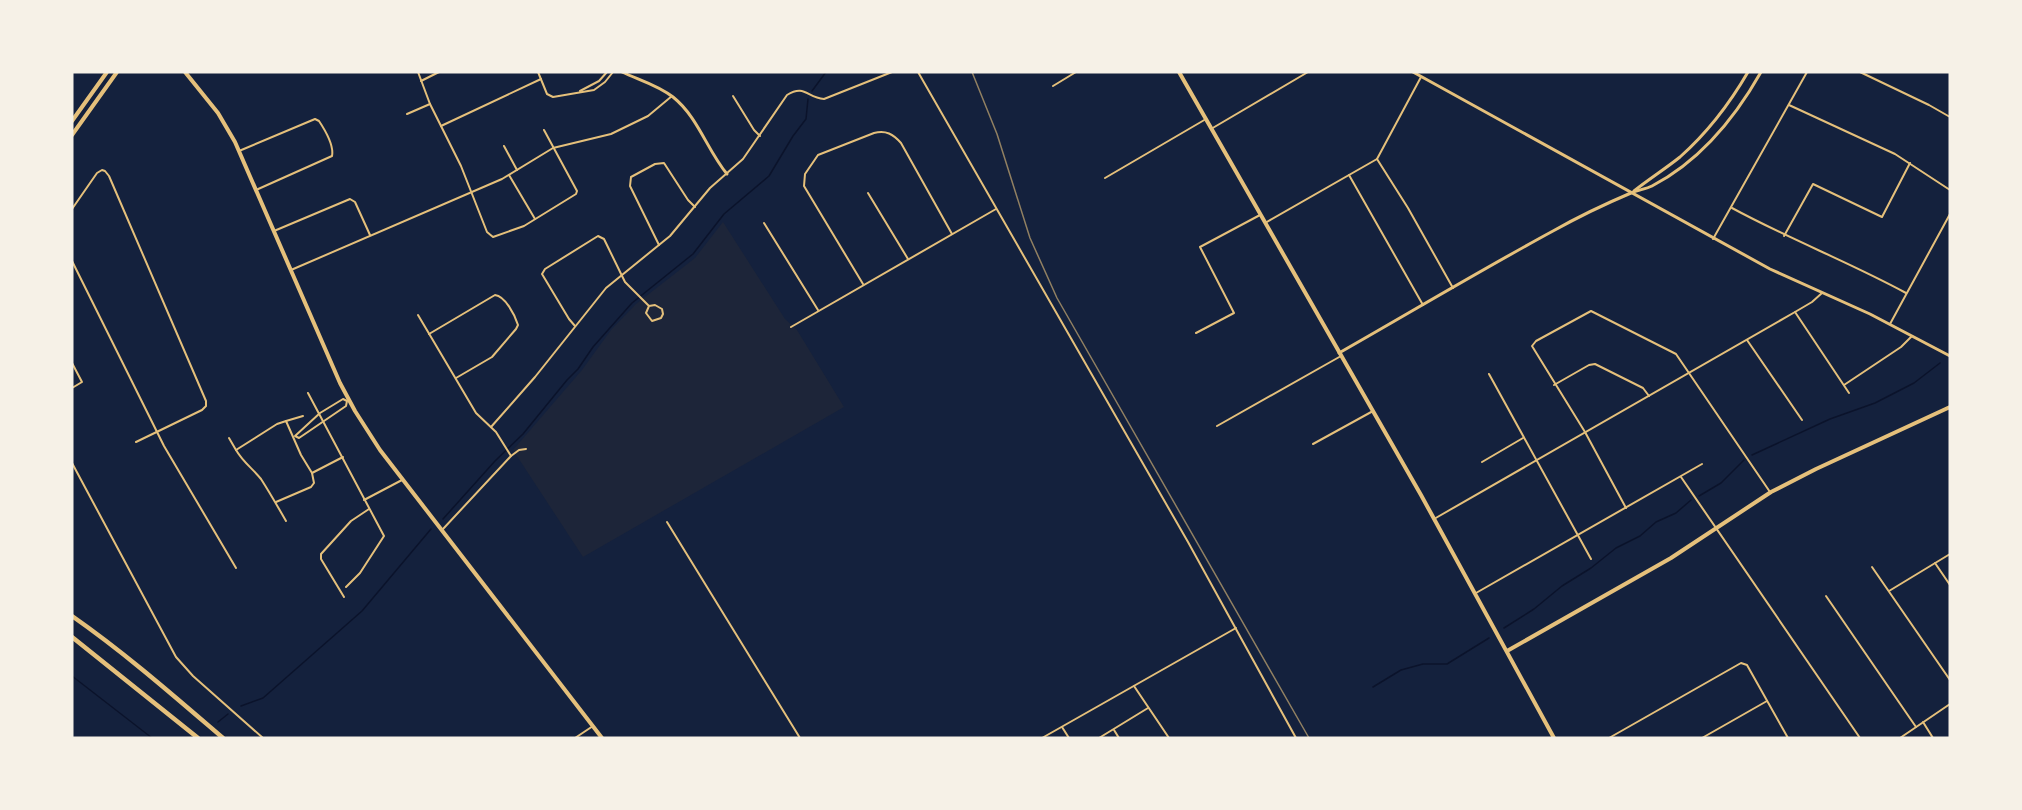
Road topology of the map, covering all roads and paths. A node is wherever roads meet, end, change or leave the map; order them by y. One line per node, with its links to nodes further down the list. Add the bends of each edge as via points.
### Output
1 (107, 72): 32 (main road)
2 (117, 72): 36 (main road)
3 (185, 72): 40 (main road, via 218,113)
4 (418, 72): 22 (street)
5 (440, 72): 22 (street)
6 (538, 72): 21 (street)
7 (607, 72): 24 (street)
8 (613, 72): 24 (street, via 598,87)
9 (622, 72): 25 (street)
10 (892, 72): 37 (street, via 824,99 802,90 790,93)
11 (918, 72): 56 (street)
12 (1076, 72): 23 (street)
13 (1179, 72): 31 (main road)
14 (1308, 72): 34 (street)
15 (1413, 72): 20 (street)
16 (1748, 72): 51 (street, via 1698,139)
17 (1761, 72): 51 (street, via 1734,114 1703,148 1654,185)
18 (1808, 72): 28 (street)
19 (1860, 72): 30 (street)
20 (1421, 77): 41 (street); 51 (street)
21 (542, 79): 24 (street, via 549,96); 33 (street)
22 (421, 81): 27 (street)
23 (1053, 86)
24 (580, 91)
25 (672, 96): 39 (street, via 648,116 611,134); 44 (street, via 687,111)
26 (733, 96): 37 (street)
27 (430, 104): 29 (street); 33 (street)
28 (1789, 105): 42 (street); 57 (street)
29 (407, 114)
30 (1950, 117)
31 (1206, 119): 34 (main road); 47 (street)
32 (72, 121)
33 (441, 126): 50 (street)
34 (1211, 129): 59 (main road)
35 (544, 130): 39 (street)
36 (73, 131)
37 (760, 136): 44 (street)
38 (504, 146): 43 (street)
39 (553, 148): 43 (street); 61 (street, via 577,190)
40 (240, 151): 48 (main road); 48 (street, via 315,119 320,121 333,151 330,158)
41 (1377, 159): 46 (street); 75 (street)
42 (1910, 163): 49 (street); 67 (street, via 1882,217 1813,184)
43 (518, 170): 45 (street)
44 (727, 174): 55 (street)
45 (509, 175): 50 (street); 61 (street)
46 (1349, 176): 63 (street); 78 (street)
47 (1105, 178)
48 (256, 190): 64 (main road)
49 (1950, 190)
50 (471, 192): 61 (street, via 487,232 493,237); 66 (street)
51 (1633, 192): 68 (street); 75 (street, via 1554,230)
52 (868, 193): 70 (street)
53 (72, 200): 54 (street)
54 (76, 203): 58 (street); 114 (street, via 97,173 102,170 110,176 206,401 202,410)
55 (695, 207): 69 (street); 69 (street, via 664,163 631,177 630,186)
56 (996, 208): 65 (street); 155 (street)
57 (1732, 208): 67 (street); 68 (street)
58 (72, 209)
59 (1260, 214): 63 (main road); 86 (street, via 1200,247 1234,313)
60 (1950, 214): 77 (street)
61 (536, 219)
62 (764, 223): 80 (street)
63 (1265, 224): 90 (main road)
64 (274, 231): 66 (street, via 350,199); 72 (main road)
65 (952, 234): 70 (street); 74 (street, via 901,143 891,134 874,133 818,155 805,174 804,186)
66 (370, 235): 72 (street)
67 (1784, 236): 77 (street)
68 (1713, 238): 76 (street)
69 (659, 245): 73 (street)
70 (908, 259): 74 (street)
71 (72, 261): 114 (street)
72 (291, 270): 102 (main road)
73 (622, 276): 79 (street); 84 (street, via 606,288); 84 (street, via 600,236 543,271)
74 (863, 284): 80 (street)
75 (1453, 288): 78 (street)
76 (1822, 292): 81 (street); 83 (street)
77 (1906, 293): 83 (street)
78 (1423, 305): 90 (street)
79 (649, 306): 79 (street, via 662,309 661,318 652,321 646,313)
80 (818, 310): 85 (street)
81 (1795, 312): 89 (street); 97 (street)
82 (418, 315): 87 (street)
83 (1890, 324): 88 (street)
84 (575, 326): 113 (street)
85 (790, 327)
86 (1196, 333)
87 (429, 334): 95 (street); 95 (street, via 497,294 516,320 516,329 492,357)
88 (1912, 335): 91 (street); 97 (street)
89 (1746, 340): 93 (street); 110 (street)
90 (1340, 354): 105 (main road); 112 (street)
91 (1950, 356)
92 (72, 363): 98 (street, via 82,382)
93 (1689, 373): 96 (street, via 1673,352 1591,310 1532,345); 101 (street); 132 (street)
94 (1489, 374): 117 (street)
95 (456, 378): 113 (street, via 476,413)
96 (1554, 385): 101 (street, via 1595,364 1643,388); 115 (street)
97 (1844, 385): 100 (street)
98 (72, 388)
99 (308, 393): 106 (street)
100 (1849, 393)
101 (1649, 396): 115 (street)
102 (348, 401): 104 (street, via 343,399); 107 (street); 131 (main road)
103 (1950, 407): 132 (main road)
104 (328, 408): 106 (street); 107 (street)
105 (1373, 411): 120 (street); 137 (main road)
106 (320, 413): 109 (street); 116 (street)
107 (336, 414): 109 (street)
108 (303, 416): 111 (street)
109 (324, 420): 116 (street, via 305,435); 124 (street)
110 (1802, 420)
111 (286, 421): 116 (street); 122 (street)
112 (1217, 426)
113 (491, 427): 123 (street)
114 (156, 431): 119 (street); 147 (street)
115 (1585, 432): 125 (street); 135 (street)
116 (295, 436): 129 (street)
117 (1524, 437): 125 (street); 126 (street)
118 (229, 438): 122 (street)
119 (136, 441)
120 (1313, 444)
121 (526, 449): 123 (street)
122 (236, 450): 134 (street)
123 (511, 456): 141 (street)
124 (343, 457): 129 (street); 133 (street)
125 (1536, 460): 137 (street); 142 (street)
126 (1482, 462)
127 (72, 463): 170 (street, via 176,657)
128 (1702, 464): 130 (street)
129 (312, 473): 134 (street, via 311,487)
130 (1681, 477): 135 (street); 140 (street)
131 (403, 480): 133 (street); 141 (main road)
132 (1771, 492): 140 (main road)
133 (364, 500): 136 (street)
134 (276, 502): 138 (street)
135 (1626, 508): 142 (street)
136 (369, 509): 149 (street, via 384,537); 153 (street, via 351,521 321,554)
137 (1434, 519): 151 (main road)
138 (286, 522)
139 (667, 522): 173 (street)
140 (1715, 528): 157 (main road, via 1652,569); 184 (street)
141 (442, 531): 164 (main road)
142 (1578, 536): 144 (street); 151 (street)
143 (1950, 554): 145 (street)
144 (1591, 560)
145 (1935, 563): 148 (street); 150 (street)
146 (1872, 567): 150 (street)
147 (236, 568)
148 (1950, 585)
149 (346, 587)
150 (1889, 591): 158 (street)
151 (1476, 594): 157 (main road)
152 (1826, 596): 166 (street)
153 (344, 597)
154 (72, 614): 169 (highway)
155 (1236, 628): 159 (street); 179 (street)
156 (72, 639): 168 (highway)
157 (1507, 651): 180 (main road)
158 (1950, 680)
159 (1134, 686): 162 (street); 165 (street)
160 (1767, 701): 181 (street, via 1746,665 1739,663); 182 (street); 183 (street)
161 (1950, 704): 163 (street)
162 (1149, 707): 167 (street); 178 (street)
163 (1923, 722): 166 (street); 186 (street)
164 (593, 726): 171 (street); 172 (main road)
165 (1062, 727): 174 (street); 175 (street)
166 (1916, 727): 185 (street)
167 (1113, 729): 176 (street); 177 (street)
168 (198, 738)
169 (223, 738)
170 (263, 738)
171 (575, 738)
172 (602, 738)
173 (800, 738)
174 (1042, 738)
175 (1069, 738)
176 (1099, 738)
177 (1119, 738)
178 (1169, 738)
179 (1296, 738)
180 (1554, 738)
181 (1609, 738)
182 (1702, 738)
183 (1788, 738)
184 (1860, 738)
185 (1900, 738)
186 (1933, 738)

